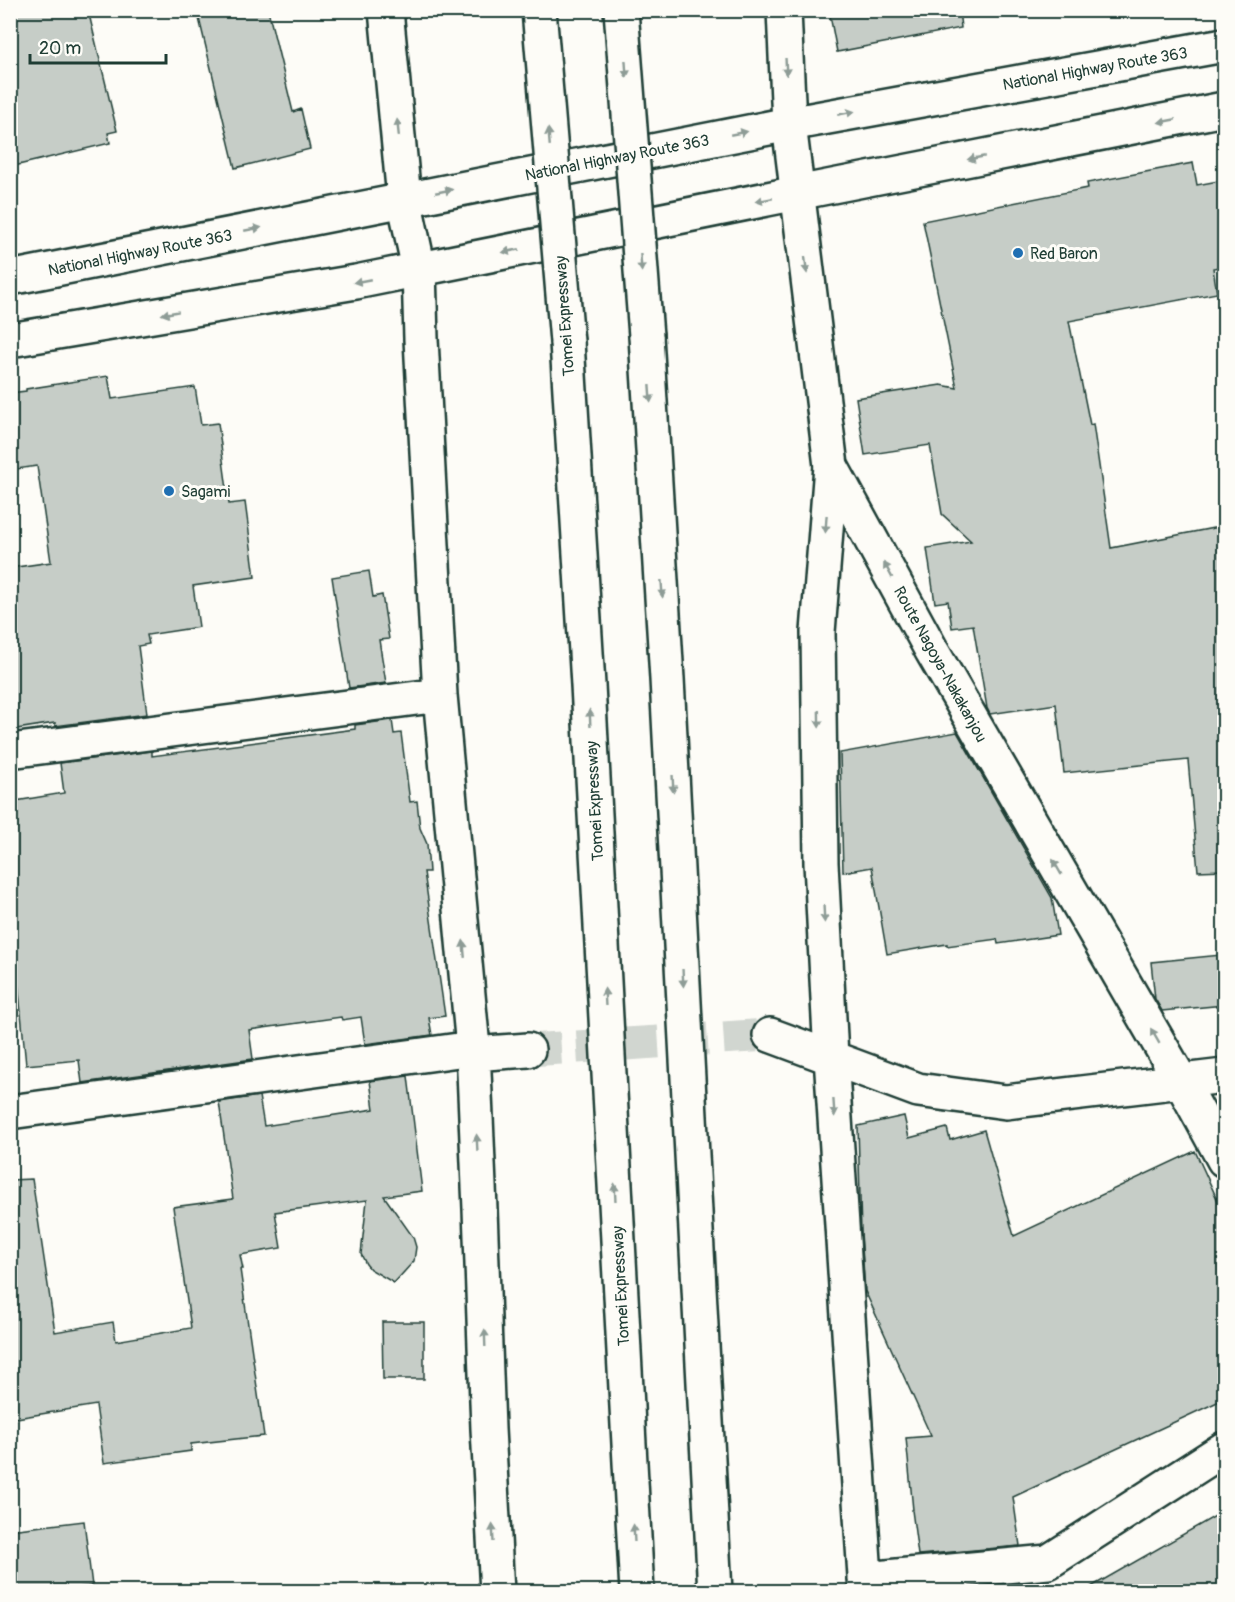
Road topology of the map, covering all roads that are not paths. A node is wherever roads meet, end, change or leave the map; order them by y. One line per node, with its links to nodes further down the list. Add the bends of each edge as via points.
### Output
1 (386, 10): 9 (main road, one-way to 1)
2 (539, 10): 27 (main road, Tomei Expressway, one-way to 2, bridge, via 567,342)
3 (621, 10): 28 (main road, one-way to 28, bridge, via 669,702)
4 (784, 10): 7 (main road, Route Nagoya-Nakakanjou, one-way to 7)
5 (1224, 45): 7 (main road, National Highway Route 363, one-way to 5)
6 (1224, 110): 8 (main road, one-way to 8)
7 (789, 124): 8 (main road, Route Nagoya-Nakakanjou); 9 (main road, National Highway Route 363, one-way to 7)
8 (797, 193): 10 (main road, one-way to 10); 13 (main road, Route Nagoya-Nakakanjou, one-way to 13)
9 (404, 199): 10 (main road); 11 (main road, National Highway Route 363, one-way to 9)
10 (419, 269): 12 (main road, one-way to 12); 14 (main road)
11 (10, 278)
12 (10, 340)
13 (831, 466): 19 (main road, one-way to 19, via 818,632 821,862); 21 (main road, Route Nagoya-Nakakanjou, one-way to 13, via 932,651)
14 (440, 695): 15 (main road); 18 (main road, one-way to 14)
15 (10, 751)
16 (770, 1035): 19 (main road)
17 (528, 1050): 18 (main road)
18 (473, 1051): 22 (main road); 26 (main road, one-way to 18)
19 (831, 1057): 21 (main road, via 918,1090 1006,1102); 25 (main road, one-way to 25)
20 (1224, 1076): 21 (main road)
21 (1181, 1081): 23 (main road, Route Nagoya-Nakakanjou)
22 (10, 1112)
23 (1224, 1160)
24 (1224, 1449): 25 (main road, via 1048,1562)
25 (865, 1585)
26 (497, 1592)
27 (637, 1592)
28 (715, 1592)

